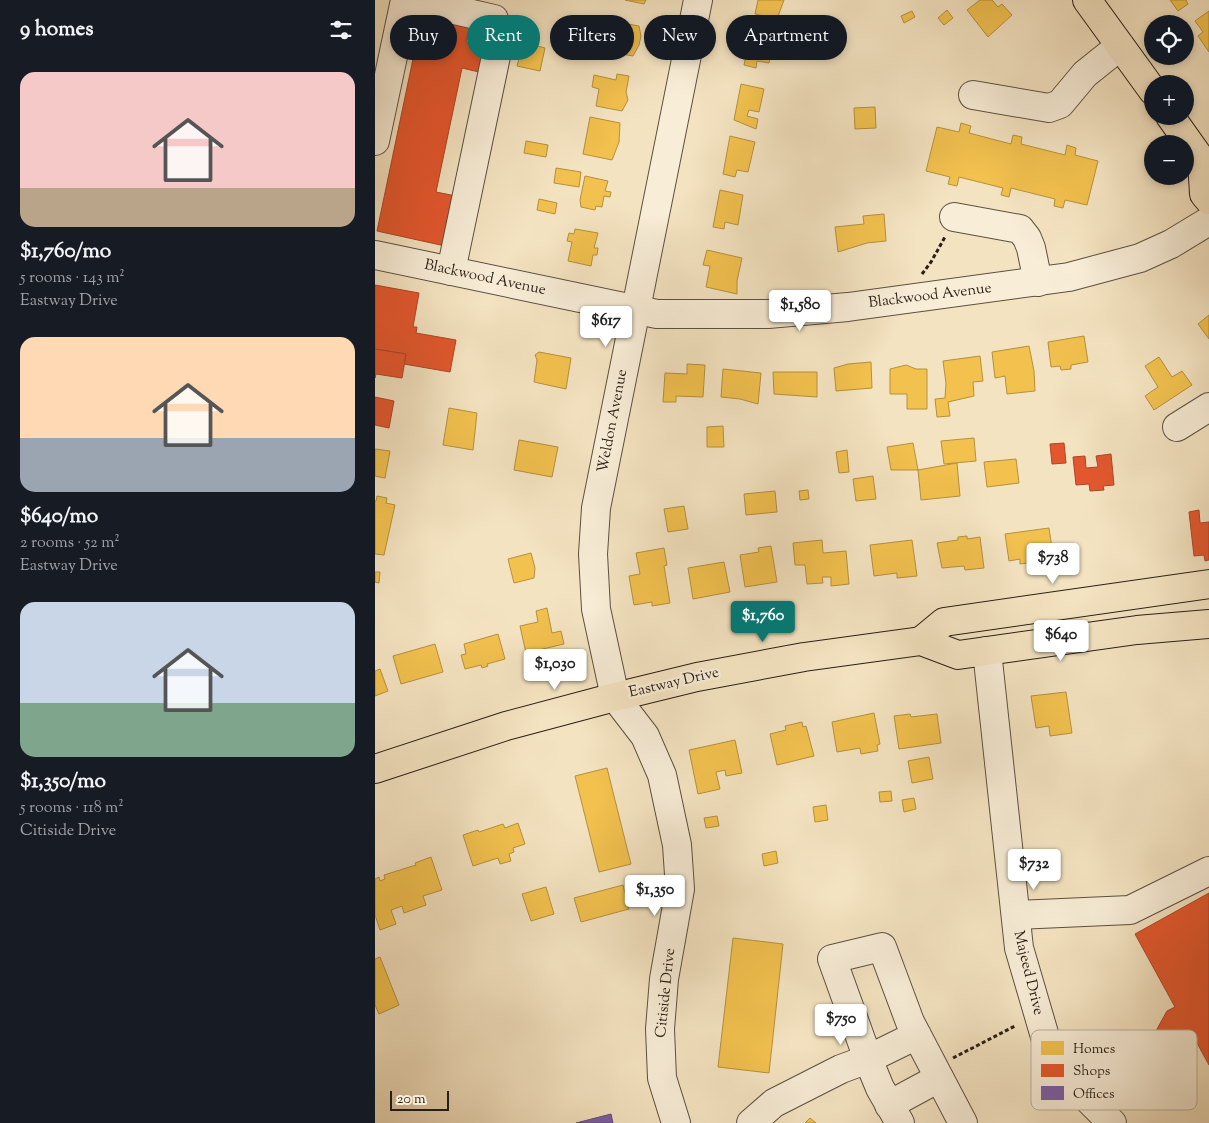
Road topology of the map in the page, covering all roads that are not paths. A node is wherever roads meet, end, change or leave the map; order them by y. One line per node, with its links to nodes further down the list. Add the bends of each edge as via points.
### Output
1 (405, 0): 9 (street)
2 (411, 0): 15 (street, via 494,19 500,37)
3 (698, 0): 17 (street, Weldon Avenue)
4 (1087, 0): 5 (main road)
5 (1120, 46): 6 (main road); 7 (street, via 1085,74 1060,104 1049,108)
6 (1144, 79)
7 (973, 95)
8 (1177, 125): 10 (main road)
9 (375, 141)
10 (1206, 163): 11 (main road, via 1205,194)
11 (1209, 200)
12 (1209, 221): 16 (street, Blackwood Avenue, via 1140,258 1095,272)
13 (950, 227): 16 (street, via 1020,229 1031,248)
14 (375, 255): 15 (street, Blackwood Avenue)
15 (451, 271): 17 (street, Blackwood Avenue)
16 (1037, 282): 17 (street, Blackwood Avenue, via 767,314 657,314)
17 (637, 310): 24 (street, Weldon Avenue, via 596,508 593,554 596,609)
18 (1209, 407): 19 (street)
19 (1177, 427)
20 (1209, 584): 22 (main road, via 943,622)
21 (1209, 624): 23 (main road, Eastway Drive, via 1137,630)
22 (921, 641): 23 (main road, Eastway Drive, via 958,655); 24 (main road, Eastway Drive, via 697,677)
23 (987, 651): 27 (street, Majeed Drive)
24 (615, 697): 25 (main road, Eastway Drive, via 464,739); 34 (street, Citiside Drive, via 645,736 662,774 677,845 680,889 660,1029 662,1078)
25 (375, 769)
26 (1209, 871): 27 (street, via 1130,910)
27 (1016, 915): 28 (street, Majeed Drive, via 1019,948)
28 (1043, 1030)
29 (917, 1035): 30 (street); 30 (street, via 883,947 832,959); 31 (street)
30 (868, 1059): 33 (street, via 879,1088); 35 (street, via 774,1103)
31 (943, 1070): 33 (street); 36 (street)
32 (1099, 1110): 37 (street, Majeed Drive)
33 (895, 1114)
34 (676, 1123)
35 (751, 1123)
36 (963, 1123)
37 (1112, 1123)

